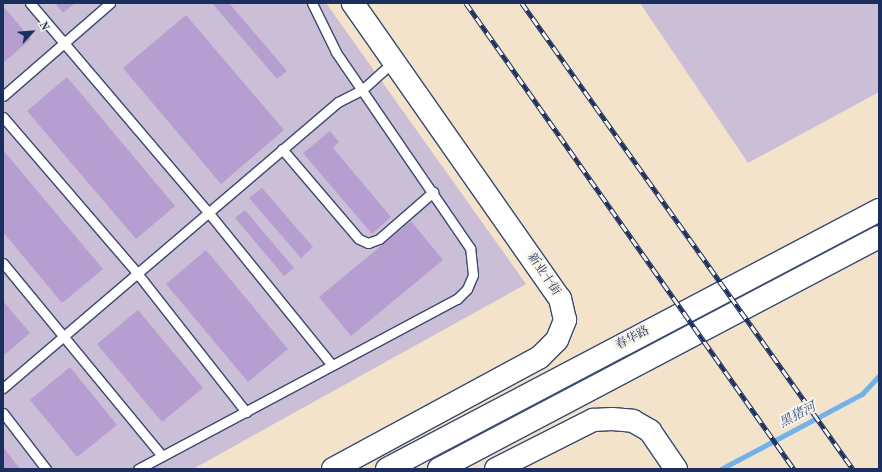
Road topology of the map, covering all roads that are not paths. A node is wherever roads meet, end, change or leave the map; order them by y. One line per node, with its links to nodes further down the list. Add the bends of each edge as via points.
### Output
1 (30, 3): 5 (lane)
2 (110, 3): 5 (lane)
3 (312, 3): 7 (lane, via 336,52)
4 (353, 3): 6 (main road, 新业十街)
5 (64, 43): 8 (lane); 13 (lane)
6 (394, 61): 7 (lane); 25 (main road, 新业十街, via 560,299 565,320 557,340 540,358)
7 (363, 89): 10 (lane, via 338,102); 11 (lane)
8 (3, 96)
9 (3, 117): 16 (lane)
10 (282, 149): 11 (lane, via 359,239 368,243 379,239); 13 (lane)
11 (433, 192): 18 (lane, via 470,248 473,275 467,289 457,299)
12 (879, 210): 26 (main road, 春华路)
13 (208, 212): 16 (lane); 18 (lane)
14 (879, 236): 27 (main road, 春华路)
15 (3, 263): 17 (lane)
16 (137, 273): 17 (lane); 20 (lane)
17 (65, 336): 19 (lane); 22 (lane)
18 (332, 365): 20 (lane)
19 (3, 388)
20 (246, 412): 22 (lane)
21 (3, 413): 23 (lane)
22 (162, 456): 24 (lane)
23 (46, 469)
24 (138, 469)
25 (333, 469)
26 (387, 469)
27 (439, 469)
28 (496, 469): 29 (main road, via 593,420 633,421 650,431)
29 (676, 469)

